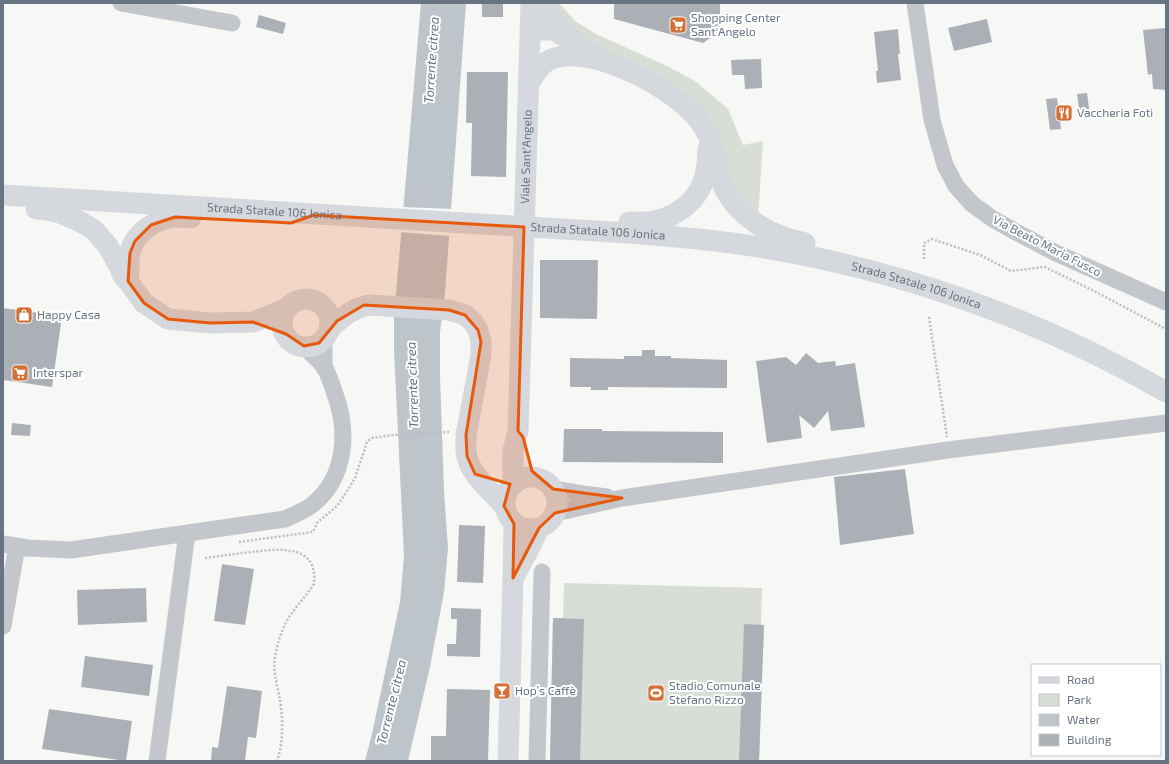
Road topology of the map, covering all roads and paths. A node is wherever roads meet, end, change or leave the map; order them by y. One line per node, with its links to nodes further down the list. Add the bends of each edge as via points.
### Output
1 (121, 3): 5 (street)
2 (530, 3): 6 (main road, Viale Sant'Angelo)
3 (541, 3): 7 (main road)
4 (915, 3): 17 (street, Via Beato Maria Fusco, via 932,120 945,164 956,186 972,204 1016,232 1056,253)
5 (232, 23)
6 (530, 33): 7 (main road, via 553,30); 8 (main road, Viale Sant'Angelo)
7 (576, 52): 8 (main road, via 546,62); 9 (main road, via 640,77 673,96 702,124)
8 (528, 85): 30 (main road, Viale Sant'Angelo)
9 (710, 140): 13 (main road, via 708,164 702,184 688,204 674,215 652,222 577,222); 15 (main road, via 722,183 729,196 764,229 781,237 841,252)
10 (3, 195): 12 (main road, Strada Statale 106 Jonica)
11 (3, 206): 16 (main road, via 48,210 79,221 94,230 104,242 115,257 123,276)
12 (314, 215): 13 (main road, Strada Statale 106 Jonica); 16 (main road, via 291,223 175,217 165,219 146,228 135,240 130,253)
13 (547, 228): 15 (main road, Strada Statale 106 Jonica, via 662,235 748,245 818,258)
14 (924, 259): 23 (path, via 924,243 932,239 980,255 1011,271 1045,267)
15 (892, 277): 28 (main road, Strada Statale 106 Jonica, via 962,299 1051,333 1120,366)
16 (128, 280): 22 (main road, via 144,303 168,319 210,324)
17 (1166, 302)
18 (322, 304): 19 (main road, via 343,302); 20 (main road, via 308,299 293,303); 24 (main road, via 329,315)
19 (364, 305): 24 (main road, via 345,315); 34 (main road, via 449,310 465,315 473,322 481,342 480,364 466,447)
20 (288, 308): 22 (main road); 25 (main road, via 282,321)
21 (929, 316): 33 (path)
22 (253, 322): 25 (main road)
23 (1166, 329)
24 (327, 333): 26 (main road, via 319,343); 27 (street)
25 (286, 334): 26 (main road, via 290,340)
26 (304, 346): 27 (street)
27 (324, 368): 41 (street, via 339,404 343,423 341,461 325,492 312,504 285,519)
28 (1166, 392)
29 (1166, 424): 33 (street)
30 (518, 430): 35 (main road, Viale Sant'Angelo, via 523,437 532,471); 36 (main road, Viale Sant'Angelo, via 513,451)
31 (452, 432): 32 (path)
32 (394, 435)
33 (948, 450): 37 (street)
34 (475, 474): 36 (main road); 39 (main road)
35 (545, 483): 36 (main road, via 528,477); 37 (street, via 584,494); 38 (main road, via 556,496)
36 (513, 484): 39 (main road, via 505,498)
37 (622, 498): 38 (street)
38 (556, 513): 40 (main road, via 552,520)
39 (509, 515): 40 (main road, via 521,528); 45 (main road)
40 (539, 528): 45 (main road)
41 (187, 533): 42 (street, via 71,550); 47 (street)
42 (10, 545): 46 (street)
43 (205, 558): 48 (path, via 292,550 306,558 314,570 314,584 286,622 275,655 274,671 282,717)
44 (542, 572): 50 (street)
45 (514, 578): 49 (main road)
46 (3, 626)
47 (157, 761)
48 (277, 761)
49 (508, 761)
50 (537, 761)

